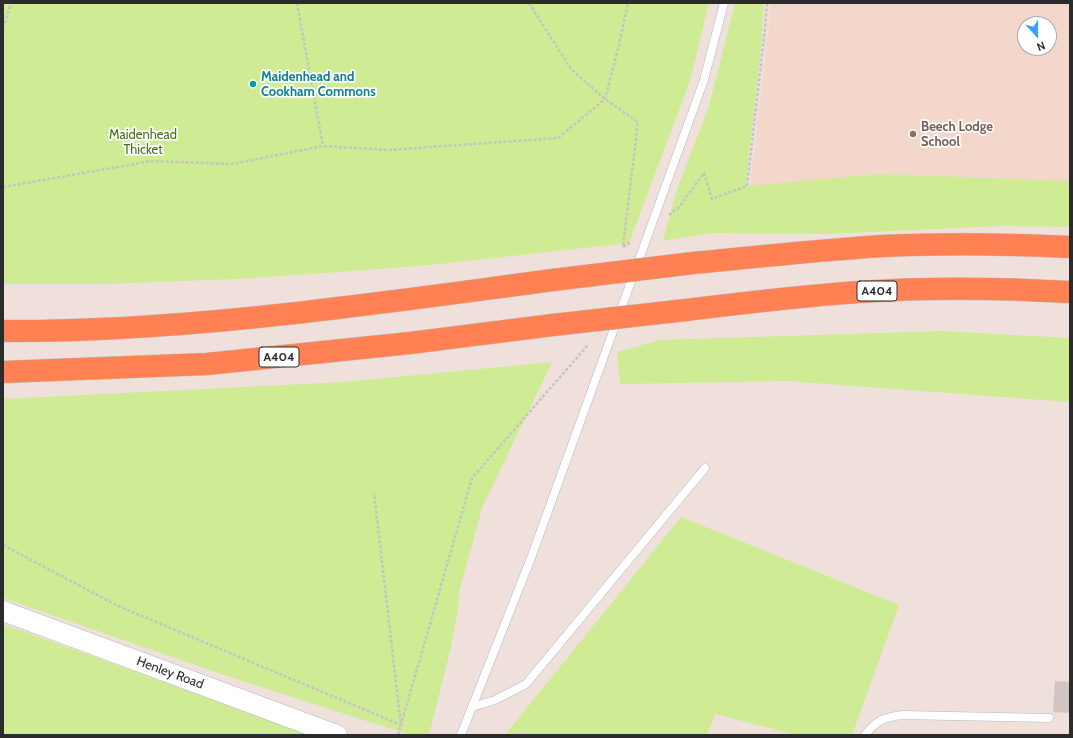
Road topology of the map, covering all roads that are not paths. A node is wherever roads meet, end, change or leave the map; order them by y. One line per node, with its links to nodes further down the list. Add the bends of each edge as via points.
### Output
1 (724, 3): 8 (lane, via 704,80 531,558)
2 (1070, 247): 4 (highway, bridge, via 967,244 883,246 777,254 227,320)
3 (1070, 292): 5 (highway, A404, bridge, via 1007,289 859,292 767,300 410,343 207,364)
4 (3, 331)
5 (3, 372)
6 (704, 468): 8 (lane, via 526,684 494,700)
7 (3, 611): 10 (street, Henley Road)
8 (472, 707): 11 (lane)
9 (1049, 718): 12 (lane, via 888,716 874,724)
10 (337, 735)
11 (461, 735)
12 (865, 735)

